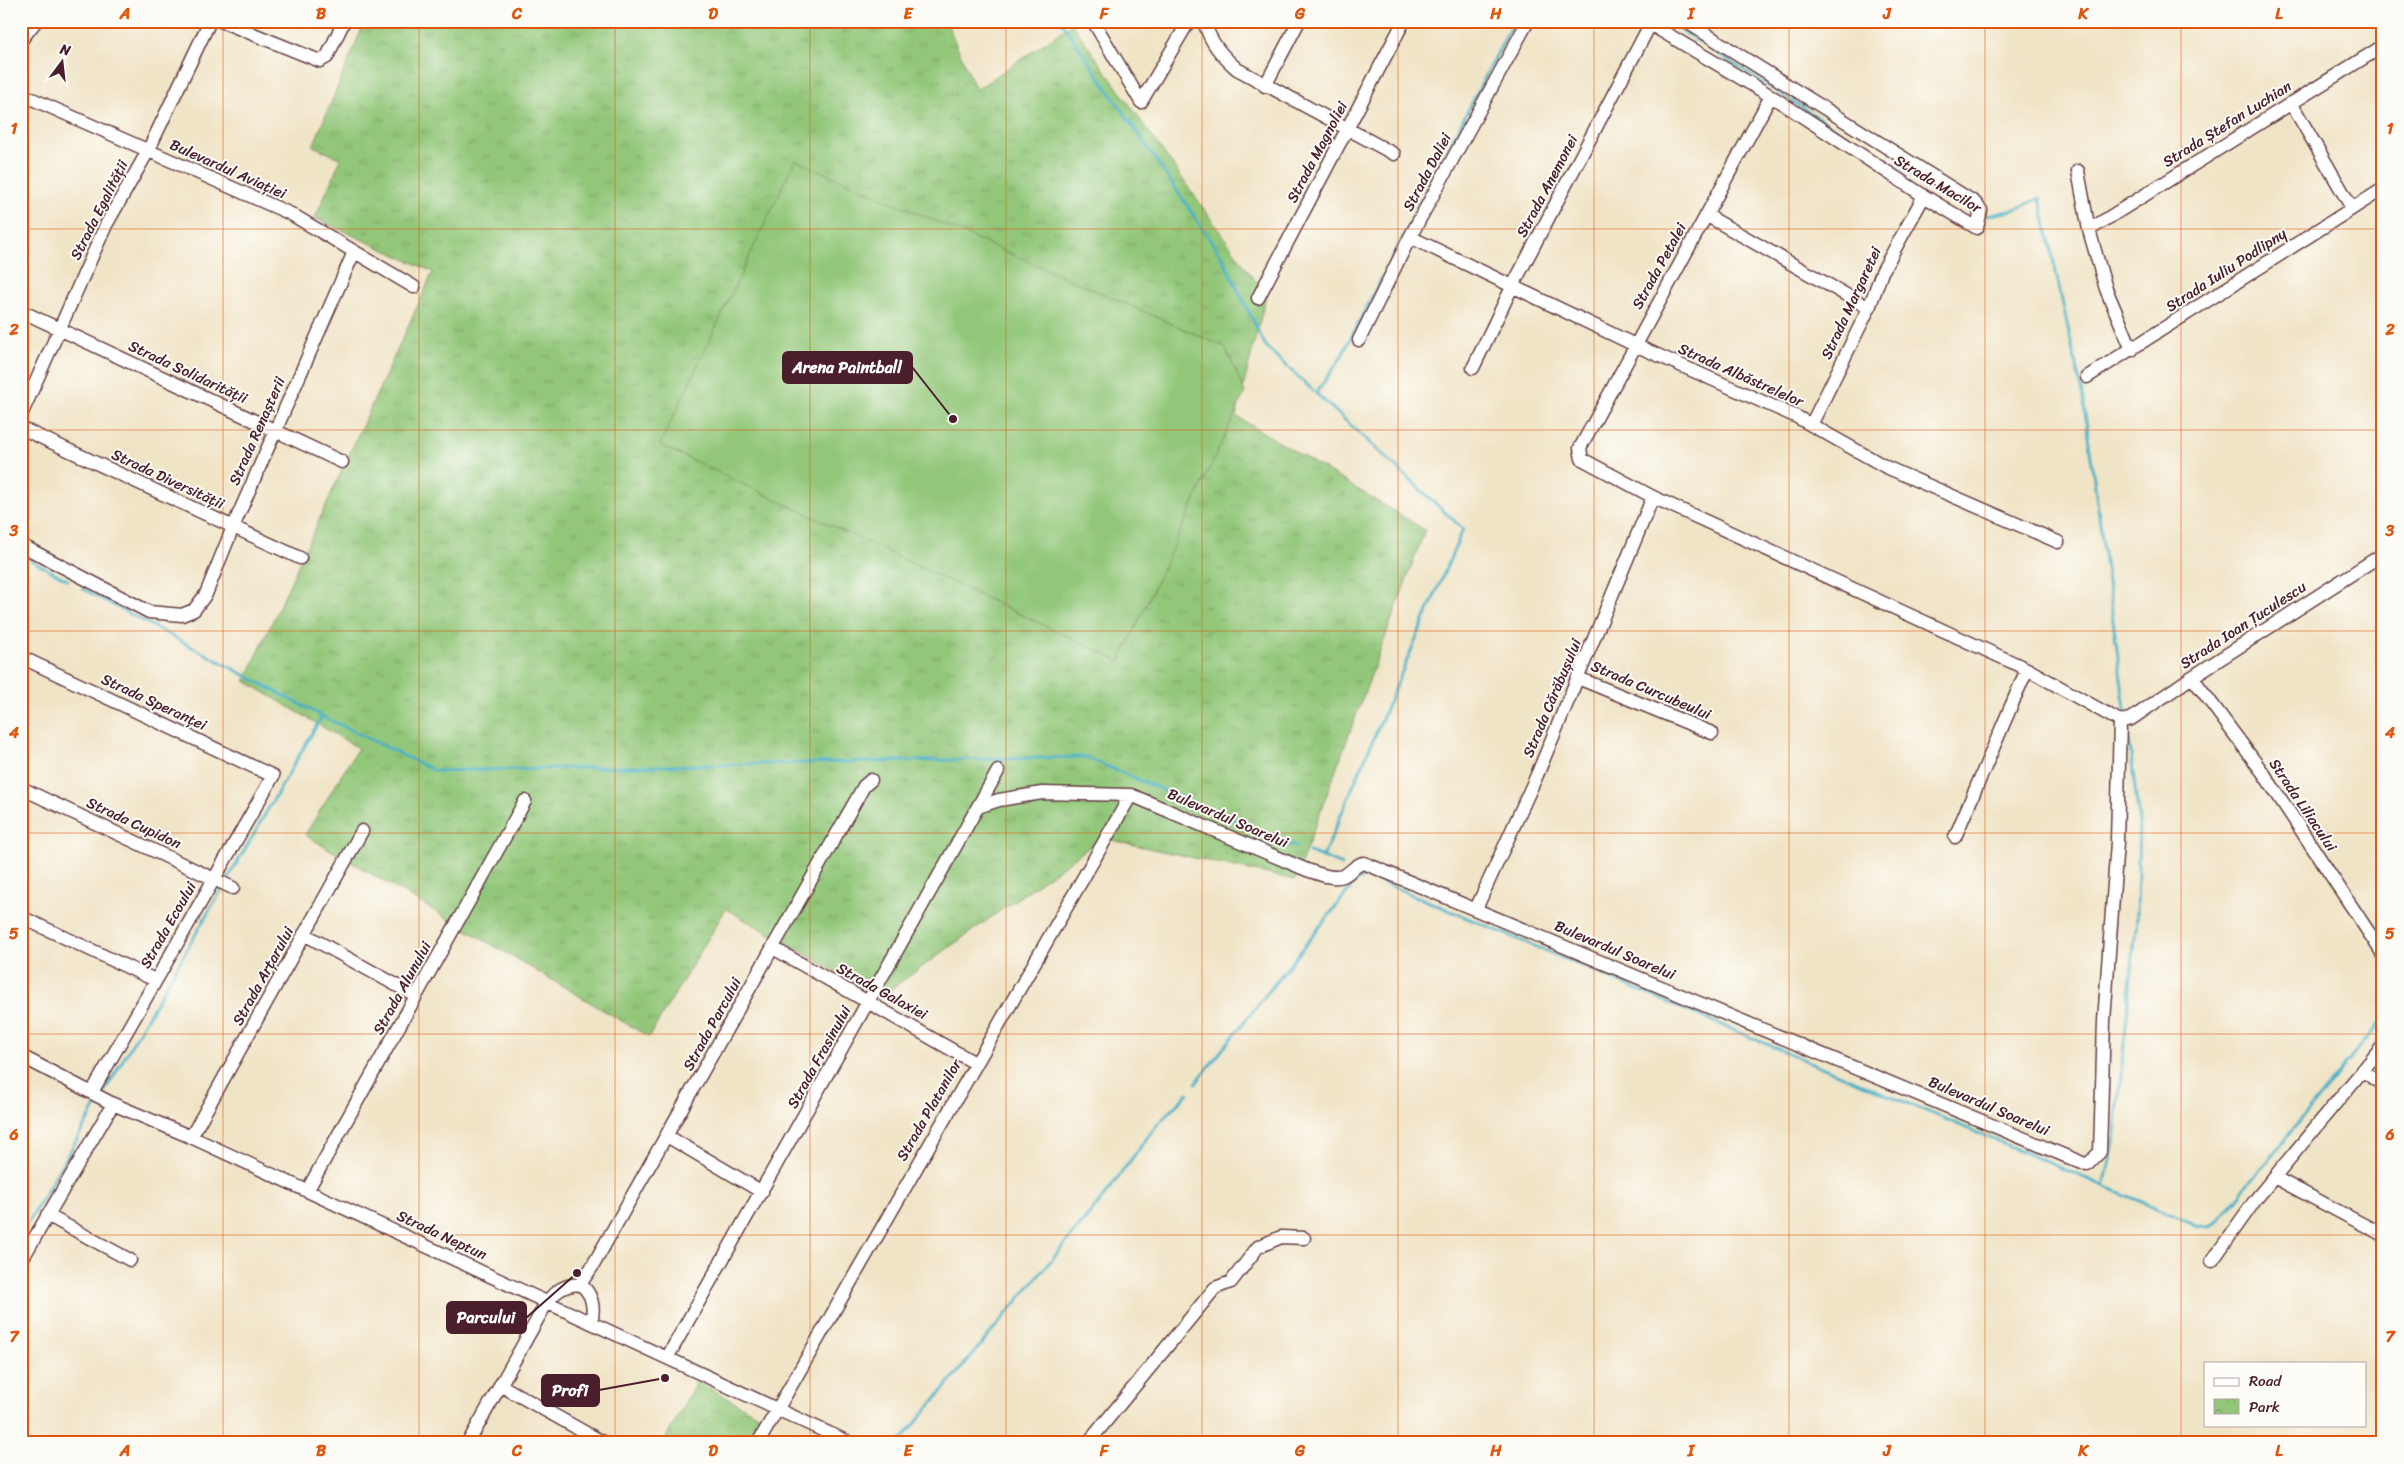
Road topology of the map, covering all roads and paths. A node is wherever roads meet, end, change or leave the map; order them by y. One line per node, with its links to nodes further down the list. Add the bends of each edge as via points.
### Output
1 (210, 21): 18 (street, Strada Egalității)
2 (220, 21): 3 (street, via 320,61 327,57)
3 (344, 21)
4 (1092, 21): 5 (street, via 1141,102)
5 (1189, 21)
6 (1204, 21): 13 (street, via 1218,53)
7 (1299, 21): 13 (street)
8 (1404, 21): 17 (street, Strada Magnoliei)
9 (1528, 21): 26 (street, Strada Daliei)
10 (1685, 21): 22 (street, Strada Macilor, via 1974,202 1980,210 1977,228)
11 (1649, 22): 15 (street, Strada Macilor); 29 (street, Strada Anemonei)
12 (2383, 46): 16 (street, Strada Ștefan Luchian)
13 (1265, 86): 17 (street)
14 (21, 94): 18 (street, Bulevardul Aviației)
15 (1771, 96): 22 (street, Strada Macilor); 24 (street, Strada Petalei)
16 (2291, 103): 23 (street); 25 (street, Strada Ștefan Luchian)
17 (1347, 130): 19 (street); 30 (street, Strada Magnoliei)
18 (148, 151): 27 (street, Bulevardul Aviației, via 291,214); 33 (street, Strada Egalității, via 106,224)
19 (1394, 154)
20 (2078, 171): 25 (street)
21 (2383, 189): 23 (street, Strada Iuliu Podlipny)
22 (1924, 196): 31 (street, Strada Margaretei, via 1882,272)
23 (2352, 208): 36 (street, Strada Iuliu Podlipny)
24 (1706, 215): 31 (street); 35 (street, Strada Petalei)
25 (2090, 230): 36 (street, via 2106,290)
26 (1410, 237): 29 (street, Strada Albăstrelelor); 34 (street, Strada Daliei)
27 (354, 252): 28 (street, Bulevardul Aviației); 42 (street, Strada Renașterii)
28 (414, 287)
29 (1512, 287): 35 (street, Strada Albăstrelelor); 37 (street, Strada Anemonei)
30 (1258, 298)
31 (1869, 308): 40 (street, Strada Margaretei)
32 (21, 311): 33 (street, Strada Solidarității)
33 (60, 329): 39 (street, Strada Egalității); 42 (street, Strada Solidarității)
34 (1360, 340)
35 (1635, 345): 40 (street, Strada Albăstrelelor); 44 (street, Strada Petalei, via 1580,448 1580,454 1592,466)
36 (2132, 350): 38 (street, Strada Iuliu Podlipny)
37 (1473, 368)
38 (2087, 377)
39 (21, 415)
40 (1811, 425): 46 (street, Strada Albăstrelelor, via 1886,467)
41 (21, 428): 45 (street, Strada Diversității)
42 (275, 431): 43 (street, Strada Solidarității); 45 (street, Strada Renașterii)
43 (342, 462)
44 (1653, 497): 51 (street); 53 (street, Strada Cărăbușului)
45 (232, 527): 47 (street, Strada Renașterii, via 206,594 194,610 182,615 148,612); 49 (street, Strada Diversității)
46 (2058, 542)
47 (21, 545)
48 (2383, 554): 52 (street, Strada Ioan Țuculescu)
49 (300, 558)
50 (21, 657): 57 (street, Strada Speranței)
51 (2027, 669): 54 (street); 64 (street)
52 (2192, 677): 54 (street, Strada Ioan Țuculescu, via 2131,719); 70 (street, Strada Liliacului, via 2264,774)
53 (1578, 678): 55 (street, Strada Curcubeului); 66 (street, Strada Cărăbușului)
54 (2120, 721): 66 (street, Bulevardul Soarelui, via 2117,842 2104,1021 2100,1152 2087,1165)
55 (1712, 733)
56 (998, 771): 62 (street, Strada Frasinului)
57 (273, 776): 65 (street, Strada Ecoului)
58 (871, 780): 69 (street, Strada Parcului, via 864,786)
59 (21, 788): 65 (street, Strada Cupidon)
60 (1131, 796): 62 (street, via 1042,794); 66 (street, Bulevardul Soarelui, via 1307,870 1343,876 1364,863); 76 (street, Strada Platanilor)
61 (525, 801): 72 (street, Strada Alunului)
62 (978, 806): 73 (street, Strada Frasinului)
63 (362, 831): 68 (street, Strada Arțarului)
64 (1955, 837)
65 (223, 883): 71 (street, Strada Ecoului)
66 (1476, 909)
67 (21, 917): 71 (street)
68 (304, 934): 72 (street); 81 (street, Strada Arțarului)
69 (773, 948): 73 (street, Strada Galaxiei); 80 (street, Strada Parcului)
70 (2383, 954)
71 (155, 980): 79 (street, Strada Ecoului)
72 (416, 996): 83 (street, Strada Alunului)
73 (868, 1002): 76 (street, Strada Galaxiei); 84 (street, Strada Frasinului)
74 (2383, 1046): 77 (street)
75 (21, 1056): 79 (street, Strada Neptun)
76 (976, 1062): 96 (street, Strada Platanilor)
77 (2362, 1070): 78 (street); 82 (street)
78 (2383, 1085)
79 (102, 1098): 81 (street, Strada Neptun); 85 (street, Strada Ecoului)
80 (667, 1136): 84 (street); 91 (street, Strada Parcului)
81 (191, 1137): 83 (street, Strada Neptun)
82 (2274, 1177): 86 (street); 89 (street)
83 (307, 1190): 92 (street, Strada Neptun)
84 (762, 1192): 94 (street, Strada Frasinului)
85 (47, 1215): 88 (street); 90 (street, Strada Ecoului)
86 (2383, 1236)
87 (1304, 1238): 101 (street, via 1280,1237 1258,1247 1231,1282 1215,1288)
88 (130, 1260)
89 (2212, 1260)
90 (21, 1261)
91 (580, 1284): 92 (street, via 555,1292); 93 (street, via 592,1302)
92 (547, 1302): 93 (street, Strada Neptun); 95 (street)
93 (591, 1322): 94 (street, Strada Neptun)
94 (667, 1358): 96 (street, Strada Neptun)
95 (500, 1385): 97 (street); 98 (street)
96 (777, 1409): 99 (street, Strada Platanilor); 100 (street, Strada Neptun)
97 (468, 1443)
98 (604, 1443)
99 (758, 1443)
100 (850, 1443)
101 (1088, 1443)

